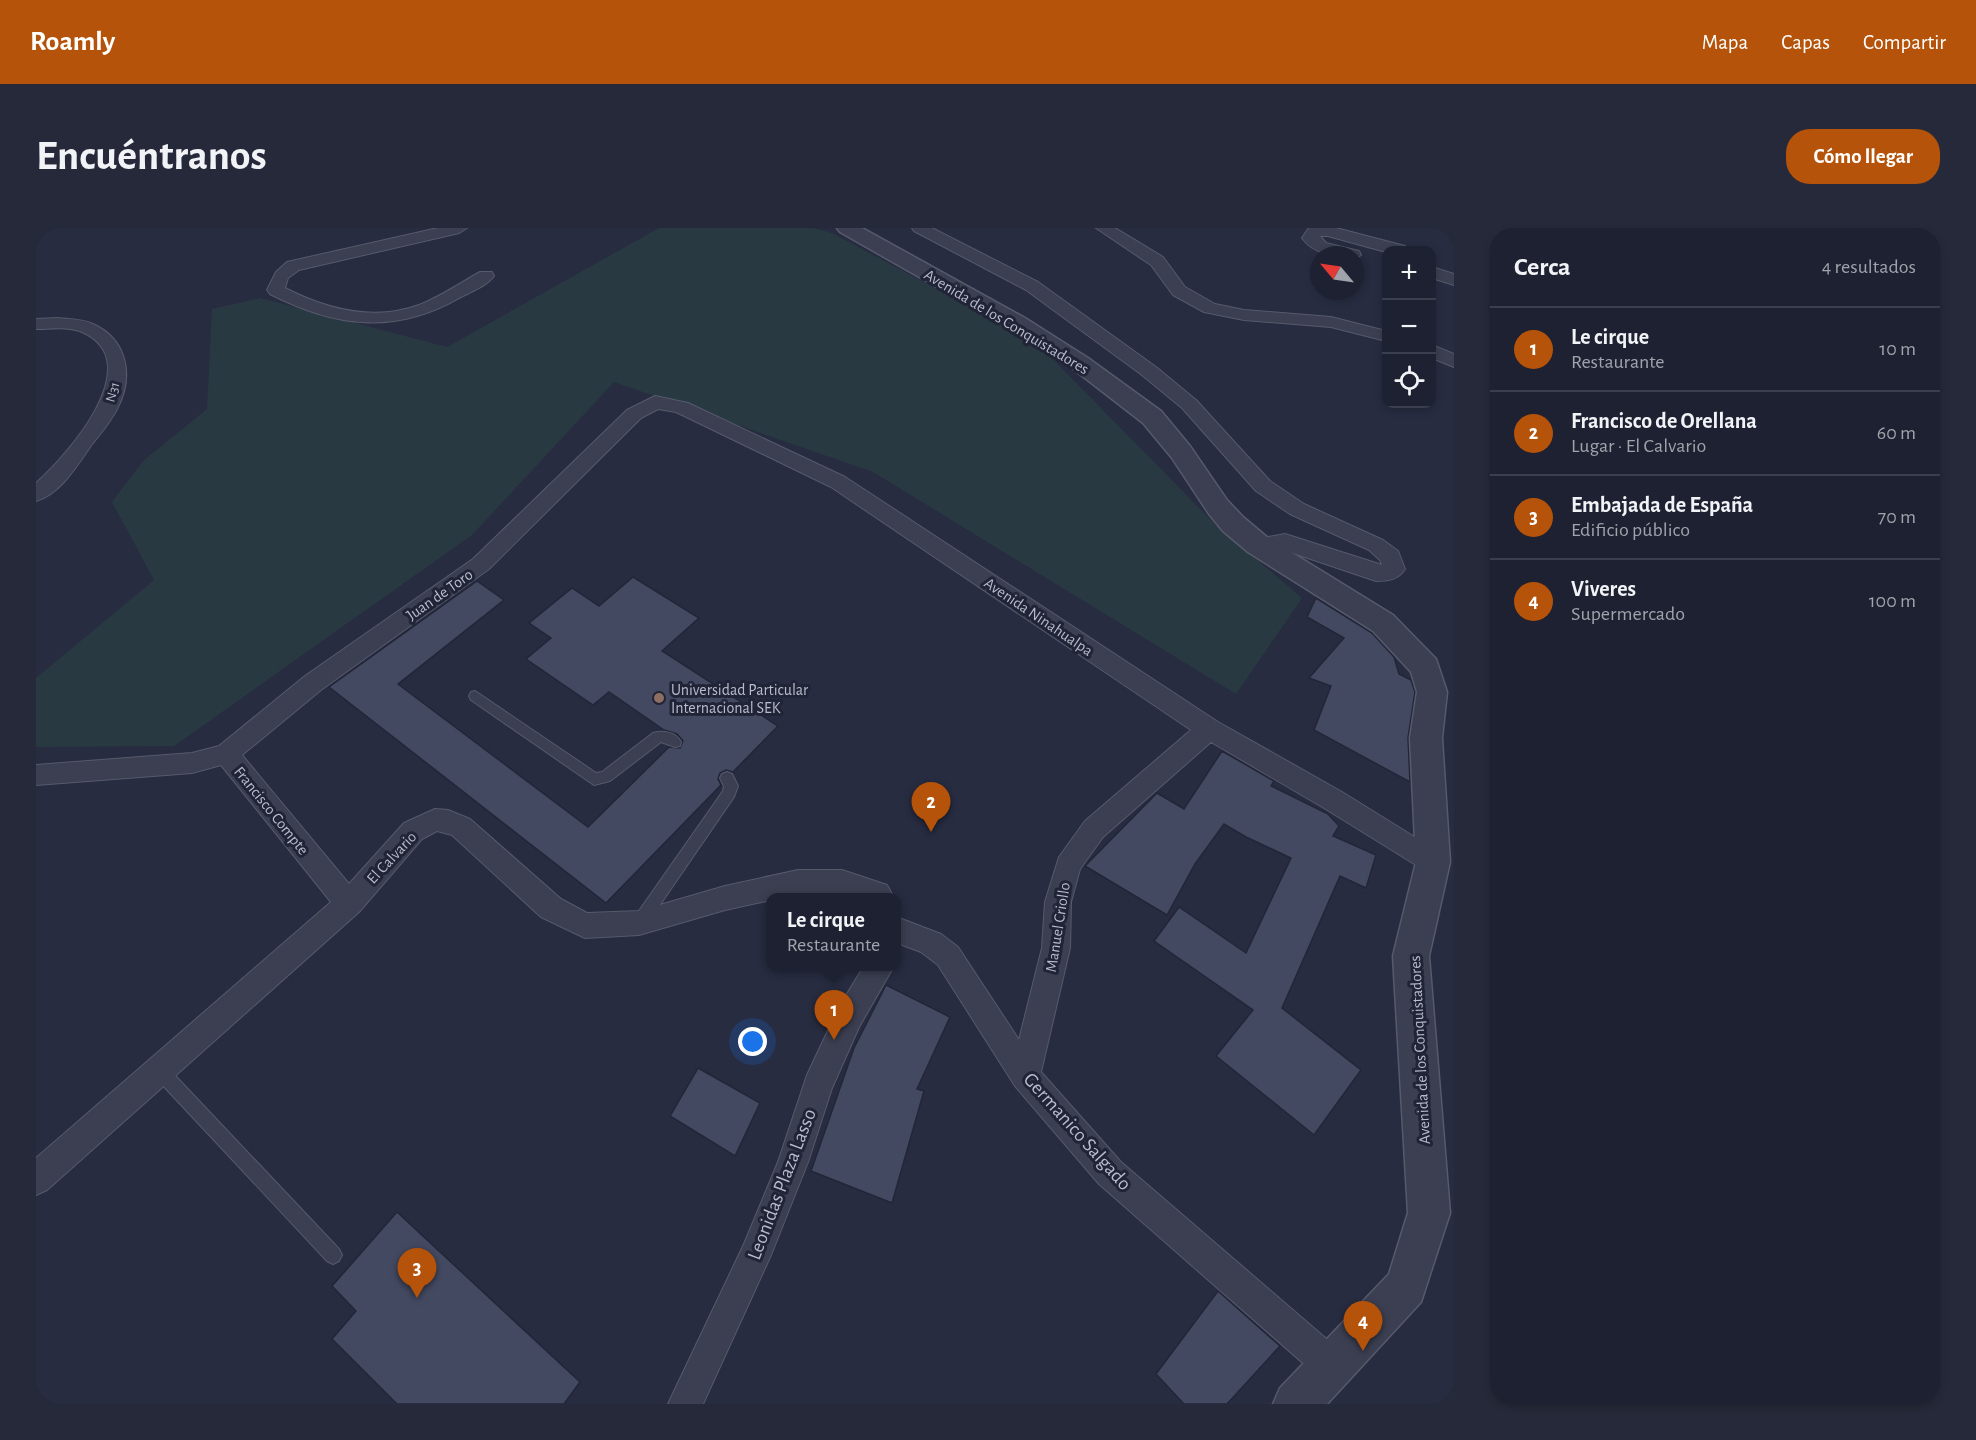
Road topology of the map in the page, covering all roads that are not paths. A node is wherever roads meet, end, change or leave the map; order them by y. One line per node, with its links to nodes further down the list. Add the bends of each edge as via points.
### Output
1 (459, 228): 12 (street, via 293,266 283,272 276,290 341,316 388,319 424,310)
2 (847, 228): 20 (street, Avenida de los Conquistadores, via 1017,323 1080,363 1152,417 1218,507)
3 (920, 228): 20 (street, via 1032,286 1188,404 1263,486 1291,506 1376,546 1390,556 1394,569 1376,573 1285,542)
4 (1104, 228): 15 (street, via 1157,261 1179,291 1210,308 1244,315 1331,322)
5 (1319, 246): 6 (street, via 1310,238 1315,231)
6 (1384, 246)
7 (1364, 257): 9 (street)
8 (1436, 258): 10 (street)
9 (1382, 260)
10 (1454, 262)
11 (1436, 274): 13 (street)
12 (486, 276)
13 (1454, 280)
14 (36, 324): 19 (street, N31, via 86,327 105,339 114,352 117,378 108,408 64,470)
15 (1382, 335)
16 (1436, 353): 17 (street)
17 (1454, 361)
18 (634, 414): 22 (street, Avenida Ninahualpa, via 655,402 681,407 838,482); 24 (street, Juan de Toro, via 481,564 313,682)
19 (36, 494)
20 (1258, 545): 27 (street, Avenida de los Conquistadores, via 1383,623 1425,667 1432,692 1426,738)
21 (475, 696): 23 (lane, via 594,779 605,777 658,737)
22 (1209, 729): 27 (street, Avenida Ninahualpa); 34 (street, Manuel Criollo, via 1094,829 1068,865 1058,902 1056,948)
23 (675, 742)
24 (226, 754): 25 (street, Francisco Compte, via 192,763); 29 (street, Francisco Compte)
25 (36, 776)
26 (728, 778): 30 (lane, via 729,793)
27 (1433, 862): 37 (street, Avenida de los Conquistadores, via 1412,956 1429,1213 1406,1287)
28 (879, 893): 30 (street, El Calvario, via 842,882 798,882)
29 (349, 903): 30 (street, El Calvario, via 413,831 435,820 461,827 551,908 585,926); 33 (street, El Calvario)
30 (639, 922)
31 (901, 932): 34 (street, Germanico Salgado, via 932,943 948,956)
32 (877, 971): 38 (street, Leonidas Plaza Lasso, via 849,1017 822,1076 794,1162)
33 (160, 1071): 35 (street, El Calvario); 36 (lane)
34 (1025, 1076): 37 (street, Germanico Salgado, via 1110,1173)
35 (36, 1179)
36 (333, 1255)
37 (1332, 1366): 39 (street, Avenida de los Conquistadores)
38 (685, 1404)
39 (1296, 1404)

